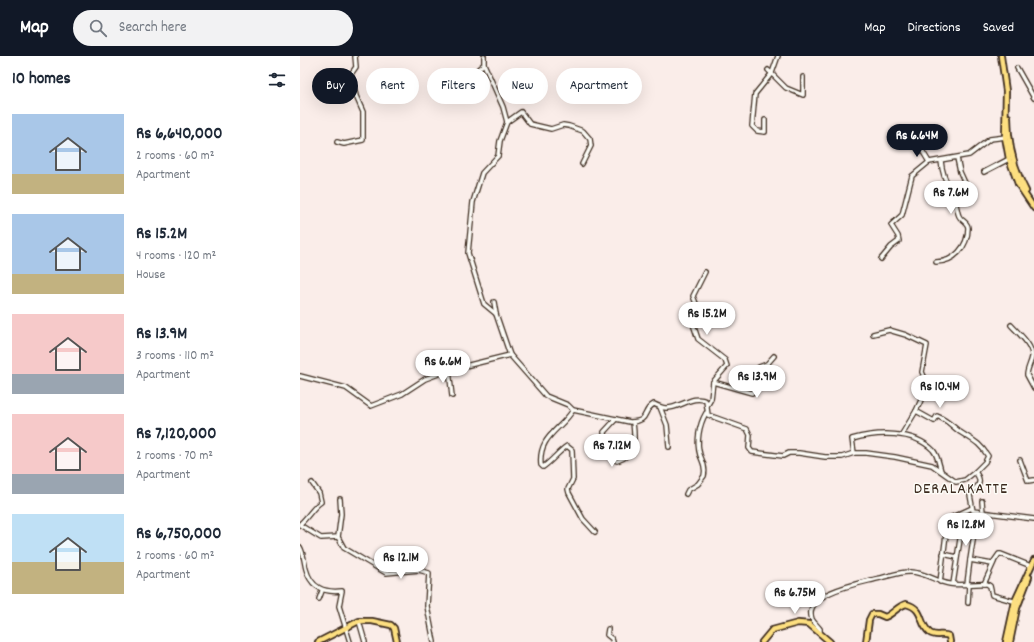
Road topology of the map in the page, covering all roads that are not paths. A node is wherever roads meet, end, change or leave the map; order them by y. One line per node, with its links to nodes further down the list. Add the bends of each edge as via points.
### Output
1 (355, 56): 16 (street, via 356,67 351,74 363,112 363,140 344,144)
2 (484, 56): 5 (street)
3 (778, 56): 9 (street)
4 (1002, 56): 15 (main road, via 1009,90)
5 (484, 64): 6 (street); 13 (street)
6 (480, 68)
7 (1017, 68): 11 (street)
8 (768, 70): 9 (street)
9 (772, 73): 10 (street, via 786,88 803,95); 12 (street, via 755,94 752,126 757,131 765,132)
10 (803, 77)
11 (1034, 98)
12 (765, 120)
13 (507, 122): 21 (street, via 521,112 530,124 551,129 563,125 579,128 586,133 591,146); 30 (street, via 498,156 482,173 473,202 468,253 484,304)
14 (913, 135): 20 (street)
15 (1007, 137): 17 (street, via 990,139 969,155); 18 (main road); 24 (main road, via 1015,169)
16 (337, 142)
17 (957, 158): 19 (street); 23 (street)
18 (1009, 159): 22 (street); 25 (main road, via 1018,184)
19 (941, 161): 20 (street); 27 (street, via 943,175 956,202 959,216 968,228 959,253 946,262)
20 (929, 162): 26 (street, via 912,176 902,215 891,225 899,241)
21 (582, 164)
22 (984, 172)
23 (965, 183)
24 (1034, 203)
25 (1034, 208)
26 (881, 259)
27 (936, 262)
28 (705, 272): 37 (street, via 693,296 700,315 693,324 698,338 725,360 727,366)
29 (494, 302): 30 (street)
30 (496, 314): 33 (street)
31 (1011, 325): 38 (street, via 1025,340 1031,352 1027,375)
32 (873, 334): 43 (street, via 889,330 927,345 922,372 928,385)
33 (510, 355): 35 (street); 42 (street, via 546,396 568,405)
34 (774, 356): 37 (street, via 767,364 759,367 757,387 752,393)
35 (449, 370): 36 (street, via 426,379 402,394 371,406 346,388); 39 (street)
36 (300, 376)
37 (713, 382): 40 (street, via 711,399)
38 (1034, 388)
39 (452, 396)
40 (707, 406): 41 (street, via 706,401 697,399 667,408); 44 (street)
41 (660, 407): 46 (street, via 654,404 650,406 645,417); 48 (street, via 667,425)
42 (573, 410): 45 (street); 62 (street, via 568,419 550,434 542,450 541,465 543,467 567,446 572,450 573,480 568,489 569,493 583,519)
43 (916, 411): 47 (street); 52 (street, via 934,421 938,416 948,420 976,441 988,456)
44 (706, 413): 49 (street, via 712,418 748,429 749,448 752,452 783,456 799,453 825,457 842,457); 55 (street, via 700,426 699,442 705,472 698,484)
45 (616, 419): 46 (street); 46 (street, via 604,432 605,444 611,458 616,461 628,456 635,442)
46 (633, 422)
47 (902, 434): 49 (street, via 866,435 852,439); 51 (street, via 933,450)
48 (669, 448)
49 (854, 453): 51 (street, via 895,457 932,465)
50 (1020, 460): 53 (street, via 1028,481)
51 (941, 471): 52 (street, via 956,482 965,480)
52 (975, 472): 58 (street, via 980,481 971,491)
53 (1034, 480)
54 (312, 483): 61 (street, via 321,502)
55 (686, 494)
56 (340, 499): 63 (street)
57 (982, 501): 59 (street)
58 (972, 508): 59 (street, via 973,511); 65 (street, via 948,519)
59 (983, 513): 60 (street)
60 (1034, 519)
61 (300, 525): 63 (street, via 321,538)
62 (594, 532)
63 (338, 536): 87 (street, via 344,548 386,573 419,570 429,573 427,606)
64 (300, 547): 75 (street, via 306,570 314,584)
65 (944, 554): 66 (street); 71 (street)
66 (957, 557): 67 (street, via 961,533 974,534); 72 (street)
67 (970, 560): 69 (street, via 989,564); 73 (street)
68 (1034, 560): 70 (main road)
69 (994, 562): 70 (street, via 1001,554); 74 (street)
70 (1032, 566): 77 (main road)
71 (940, 582): 72 (street); 82 (street, via 911,572 854,584 831,592 817,602 812,611 812,619 820,629)
72 (953, 584): 73 (street)
73 (968, 584): 74 (street); 78 (street)
74 (984, 584): 77 (street, via 990,586 992,595)
75 (322, 591): 76 (street); 80 (street, via 342,591 339,606)
76 (319, 599)
77 (1016, 602): 93 (main road); 94 (main road)
78 (968, 604)
79 (359, 621): 80 (main road); 85 (street); 86 (main road, via 388,623 394,628)
80 (346, 627): 83 (main road); 84 (street)
81 (608, 629): 88 (street, via 606,635)
82 (820, 634): 89 (main road, via 809,624 798,623 772,630); 90 (main road)
83 (318, 642)
84 (350, 642)
85 (365, 642)
86 (397, 642)
87 (434, 642)
88 (613, 642)
89 (762, 642)
90 (830, 642)
91 (866, 642): 92 (main road, via 872,614 885,617 906,604 918,610 929,632 933,635 945,634 949,636)
92 (950, 642)
93 (1006, 642)
94 (1010, 642)

